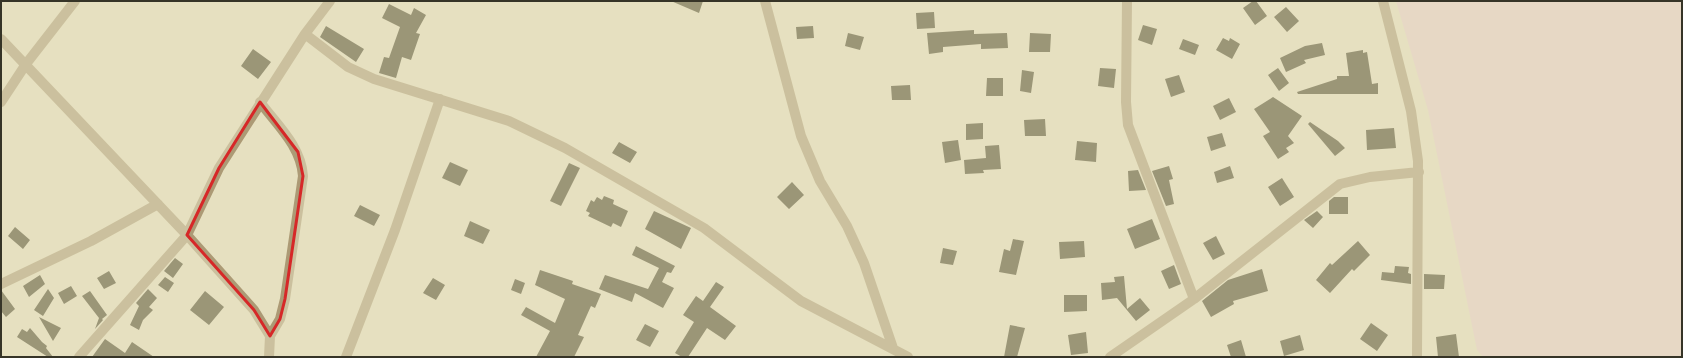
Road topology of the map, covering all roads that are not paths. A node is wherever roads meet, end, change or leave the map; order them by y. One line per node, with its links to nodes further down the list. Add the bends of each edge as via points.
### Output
1 (75, 1): 8 (street)
2 (330, 1): 6 (street)
3 (765, 1): 18 (street, via 801,136 820,181 847,226 864,263)
4 (1127, 1): 16 (street, via 1128,125)
5 (1383, 1): 12 (street, via 1411,110)
6 (305, 34): 9 (street, via 348,67 374,79); 11 (street)
7 (1, 39): 8 (street)
8 (26, 64): 10 (street); 13 (street)
9 (440, 99): 18 (street, via 509,121 565,148 704,228 801,301); 21 (street, via 395,230)
10 (1, 102)
11 (260, 102): 14 (street, via 219,168); 17 (street, via 298,152 303,176 285,299 280,319)
12 (1419, 172): 16 (street, via 1370,177 1340,184); 24 (street)
13 (158, 204): 14 (street); 15 (street, via 91,241)
14 (187, 235): 17 (street, via 254,310); 19 (street)
15 (1, 284)
16 (1194, 299): 23 (street)
17 (270, 336): 20 (street)
18 (893, 348): 22 (street)
19 (79, 357)
20 (269, 357)
21 (346, 357)
22 (908, 357)
23 (1110, 357)
24 (1417, 357)

